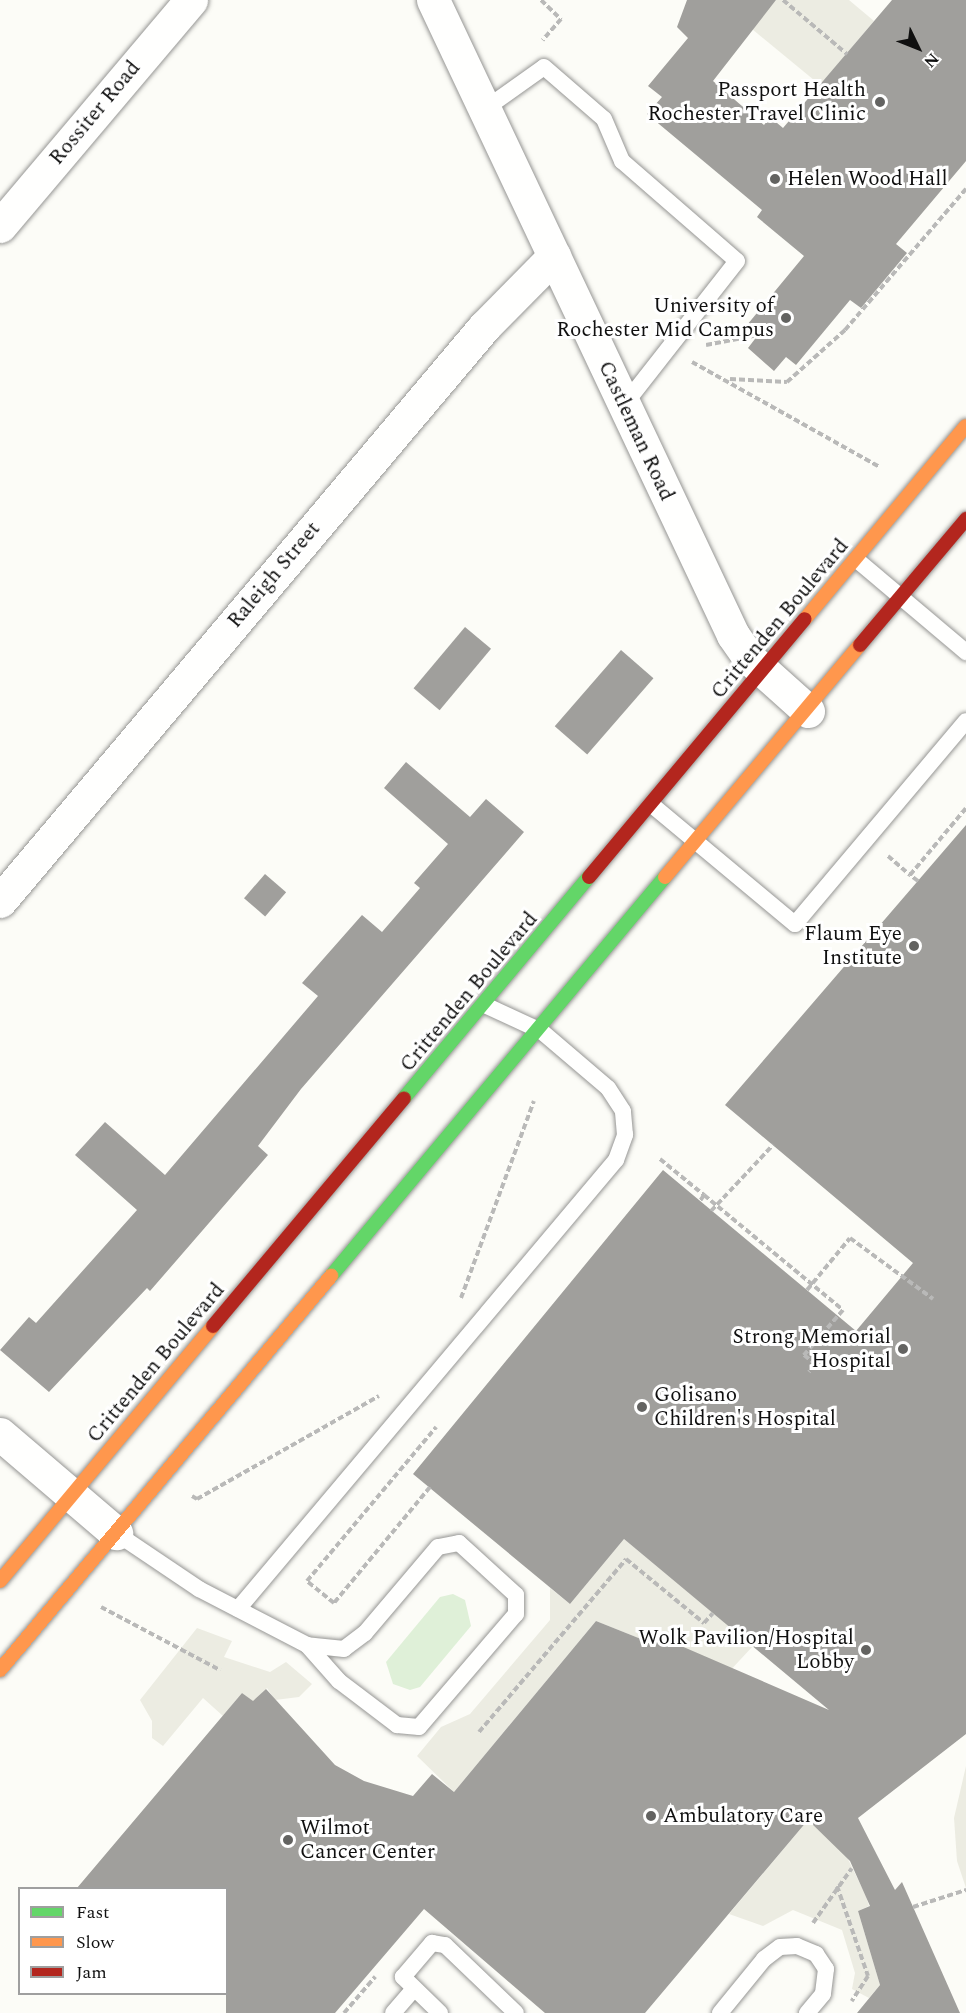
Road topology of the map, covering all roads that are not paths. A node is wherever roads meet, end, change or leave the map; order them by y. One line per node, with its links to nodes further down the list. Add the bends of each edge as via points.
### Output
1 (191, 0): 4 (street, Rossiter Road)
2 (433, 0): 3 (street, Castleman Road)
3 (485, 109): 5 (street, Castleman Road); 6 (lane, via 544,67 604,119 622,161 737,261)
4 (0, 226)
5 (554, 256): 6 (street, Castleman Road); 17 (street, Raleigh Street, via 476,336)
6 (624, 405): 12 (street, Castleman Road, via 733,635)
7 (966, 426): 9 (street, Crittenden Boulevard)
8 (966, 519): 10 (street)
9 (857, 560): 10 (lane); 12 (street, Crittenden Boulevard)
10 (902, 598): 11 (lane); 13 (street)
11 (966, 652)
12 (763, 672): 13 (street, Castleman Road); 15 (street, Crittenden Boulevard)
13 (808, 711): 16 (street)
14 (966, 721): 16 (lane, via 795,924)
15 (652, 805): 16 (lane); 18 (street, Crittenden Boulevard)
16 (696, 844): 19 (street)
17 (0, 901)
18 (485, 1005): 19 (lane); 21 (street, Crittenden Boulevard)
19 (541, 1031): 22 (street); 24 (lane, via 608,1088 623,1112 625,1135 616,1160)
20 (0, 1434): 21 (street)
21 (72, 1496): 22 (street); 23 (street, Crittenden Boulevard)
22 (116, 1533): 24 (lane); 26 (street)
23 (0, 1581)
24 (238, 1609): 25 (lane)
25 (307, 1645): 25 (lane, via 376,1711 397,1725 419,1727 516,1614 516,1594 459,1543 438,1547 365,1633 344,1649)
26 (0, 1670)
27 (412, 1991): 28 (lane); 29 (lane); 30 (lane, via 403,1977 432,1943 445,1945)
28 (393, 2013)
29 (440, 2013)
30 (516, 2013)
31 (720, 2013): 32 (lane, via 764,1959 780,1947 797,1946 816,1954 826,1969 823,1994)
32 (807, 2013)

